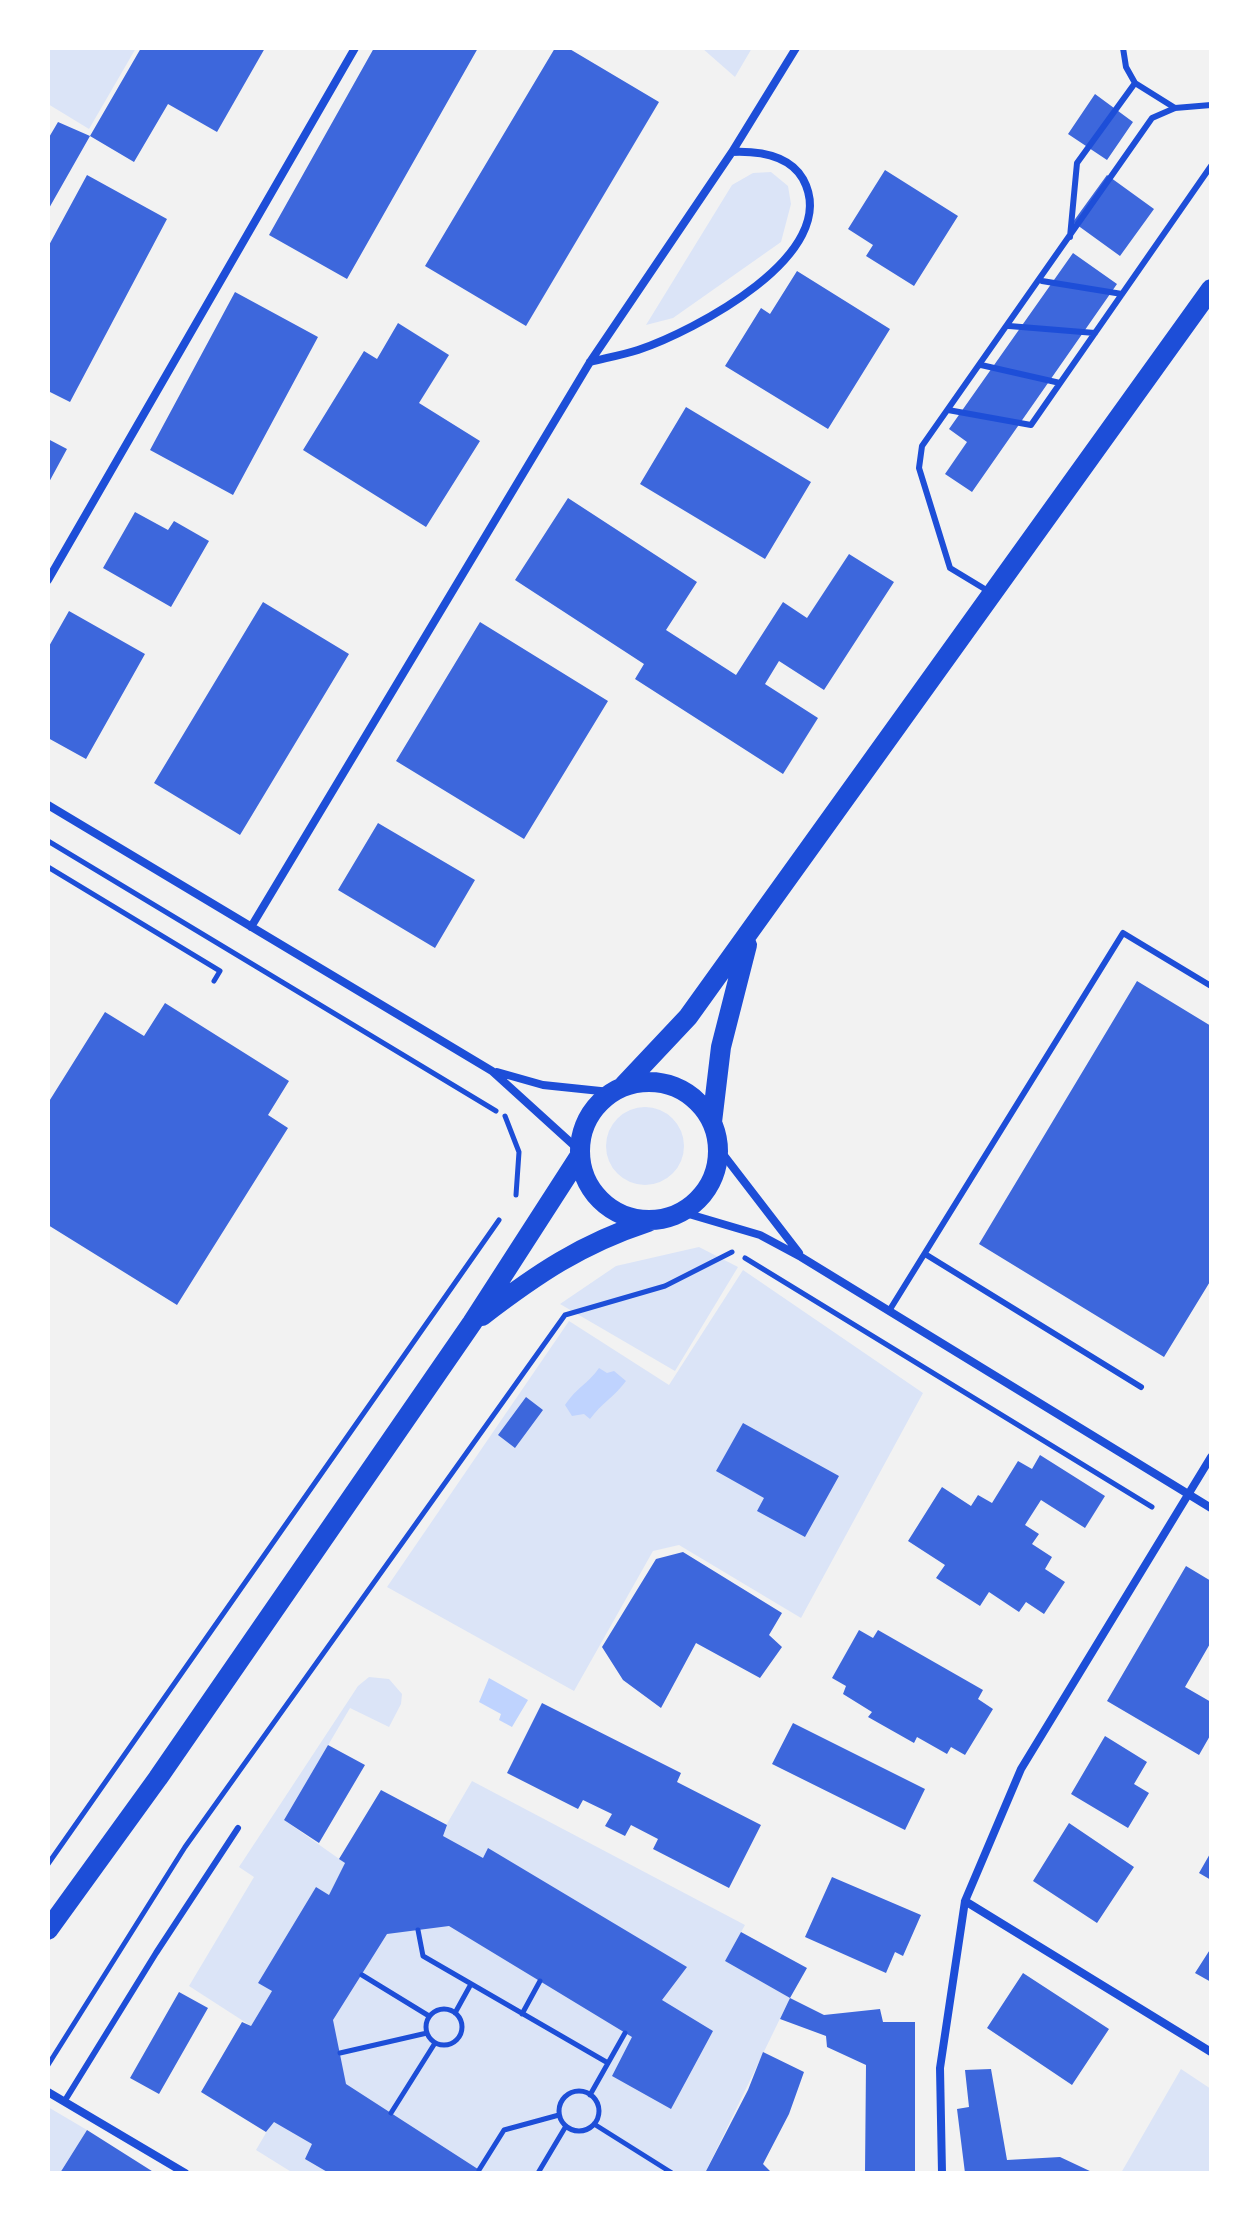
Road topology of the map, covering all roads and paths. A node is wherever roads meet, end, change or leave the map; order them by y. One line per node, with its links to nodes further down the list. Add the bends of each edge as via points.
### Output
1 (355, 48): 19 (street)
2 (796, 48): 7 (street)
3 (1123, 48): 4 (lane)
4 (1135, 83): 6 (lane); 9 (lane, via 1077,163)
5 (1211, 105): 6 (lane)
6 (1175, 108): 9 (lane, via 1152,118)
7 (732, 152): 15 (street); 15 (street, via 766,153 802,177 810,199 808,222 786,261 754,288 691,326 639,350)
8 (1211, 166): 12 (lane)
9 (1069, 240): 10 (lane)
10 (1042, 281): 12 (lane); 13 (lane)
11 (1211, 289): 20 (main road)
12 (1122, 294): 14 (lane)
13 (1009, 326): 14 (lane); 16 (lane)
14 (1095, 333): 17 (lane)
15 (590, 362): 24 (street)
16 (981, 365): 17 (lane); 18 (lane)
17 (1060, 383): 18 (lane, via 1031,425)
18 (948, 410): 20 (lane, via 922,446 919,468 950,568)
19 (48, 580)
20 (993, 595): 25 (main road)
21 (48, 805): 24 (street)
22 (48, 841): 45 (path, via 504,1116 519,1152 517,1194)
23 (48, 867): 26 (path, via 220,971)
24 (251, 927): 28 (street)
25 (752, 930): 29 (main road, via 688,1017); 30 (main road, via 726,1021)
26 (214, 981)
27 (1211, 986): 35 (lane, via 1123,933)
28 (492, 1071): 29 (street, via 543,1085); 32 (street)
29 (617, 1088): 30 (main road, via 645,1081 666,1083 685,1091); 32 (main road, via 588,1118)
30 (712, 1122): 31 (main road)
31 (719, 1149): 33 (main road, via 709,1186); 36 (street)
32 (579, 1154): 34 (main road, via 587,1183 603,1204 626,1217); 38 (main road)
33 (682, 1212): 34 (main road); 36 (street, via 760,1235)
34 (652, 1221): 38 (main road, via 599,1238 548,1266)
35 (925, 1254): 37 (lane); 39 (lane)
36 (801, 1257): 37 (street)
37 (889, 1311): 41 (street)
38 (472, 1323): 47 (main road)
39 (1141, 1387)
40 (1211, 1457): 41 (street)
41 (1187, 1494): 43 (street); 46 (street, via 1021,1769)
42 (1140, 1500): 61 (path, via 734,1251 665,1286 565,1315 185,1847)
43 (1211, 1508)
44 (238, 1828): 64 (lane)
45 (48, 1864)
46 (965, 1901): 58 (street); 73 (street, via 940,2068)
47 (48, 1930)
48 (418, 1930): 51 (path, via 423,1956)
49 (362, 1975): 54 (path)
50 (540, 1981): 53 (path)
51 (471, 1984): 52 (path); 53 (path)
52 (455, 2013): 54 (path, via 438,2010); 57 (path, via 461,2028 457,2039)
53 (522, 2014): 60 (path)
54 (429, 2016): 55 (path)
55 (427, 2033): 57 (path); 59 (path)
56 (625, 2033): 60 (path)
57 (435, 2042): 65 (path)
58 (1211, 2052)
59 (340, 2053)
60 (608, 2063): 63 (path)
61 (48, 2065)
62 (48, 2092): 64 (street)
63 (590, 2095): 66 (path, via 570,2093 561,2102); 67 (path, via 599,2112)
64 (64, 2102): 70 (street)
65 (391, 2113)
66 (559, 2115): 68 (path); 69 (path, via 504,2130)
67 (594, 2124): 68 (path, via 584,2131); 72 (path)
68 (566, 2126): 71 (path)
69 (479, 2170)
70 (185, 2173)
71 (538, 2173)
72 (672, 2173)
73 (942, 2173)

